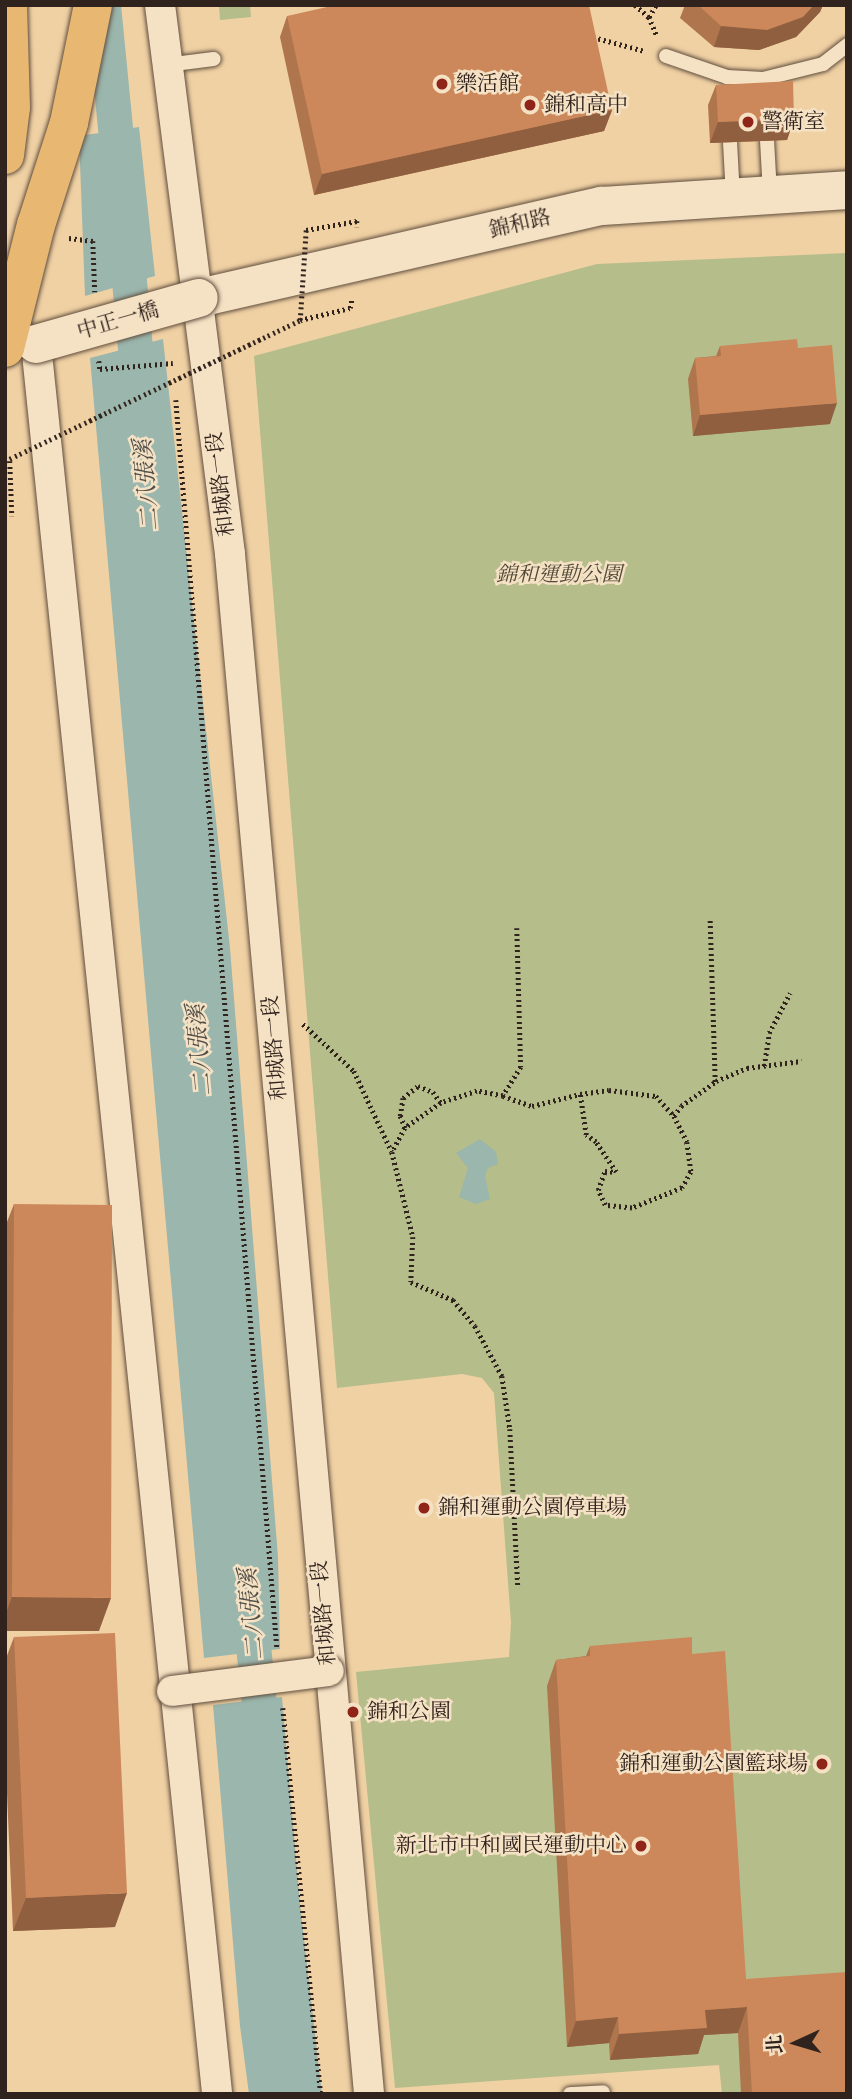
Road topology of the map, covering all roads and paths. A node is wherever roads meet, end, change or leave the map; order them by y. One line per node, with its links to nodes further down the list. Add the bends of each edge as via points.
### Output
1 (8, 5): 14 (highway, via 11,107)
2 (93, 5): 22 (highway, bridge, via 69,123 36,225)
3 (160, 5): 11 (street, 和城路一段)
4 (635, 5): 6 (path)
5 (656, 5): 6 (path)
6 (649, 17): 9 (path)
7 (583, 34): 9 (path)
8 (847, 45): 9 (lane, via 823,64 763,85 727,84)
9 (666, 56)
10 (214, 59): 11 (lane)
11 (166, 65): 20 (street, 和城路一段)
12 (767, 141): 16 (lane)
13 (730, 142): 17 (lane)
14 (5, 155)
15 (847, 190): 16 (street, 錦和路)
16 (771, 195): 17 (street, 錦和路)
17 (733, 197): 20 (street, 錦和路, via 602,206)
18 (306, 230): 24 (path, bridge, via 300,320)
19 (59, 237): 21 (path, via 93,241)
20 (199, 298): 22 (street, 中正一橋, bridge); 29 (street, 和城路一段, via 230,554)
21 (96, 305)
22 (16, 348): 42 (street)
23 (99, 356): 40 (path, via 100,369 173,360)
24 (7, 461): 25 (path)
25 (12, 516)
26 (710, 920): 32 (path)
27 (517, 928): 34 (path, via 522,1067)
28 (790, 993): 31 (path, via 769,1033)
29 (270, 1000): 38 (path, via 331,1045 354,1071); 41 (street, 和城路一段)
30 (802, 1060): 31 (path)
31 (764, 1066): 32 (path)
32 (715, 1082): 36 (path)
33 (580, 1094): 34 (path, via 532,1106); 36 (path, via 609,1090 656,1096); 36 (path, via 586,1135 616,1172 605,1171 598,1190 605,1205 632,1208 682,1188 691,1172 687,1142)
34 (503, 1096): 35 (path, via 477,1091)
35 (441, 1103): 37 (path); 37 (path, via 433,1092 418,1086 403,1098 400,1116)
36 (674, 1116)
37 (405, 1128): 38 (path)
38 (392, 1152): 39 (path, via 413,1237 411,1282 453,1300 475,1326 502,1377 510,1429)
39 (518, 1587)
40 (278, 1656)
41 (329, 1671): 42 (street, bridge); 47 (street, 和城路一段)
42 (172, 1690): 45 (street)
43 (282, 1697): 46 (path)
44 (603, 2092): 48 (lane)
45 (217, 2094)
46 (321, 2094)
47 (369, 2094)
48 (570, 2094)

